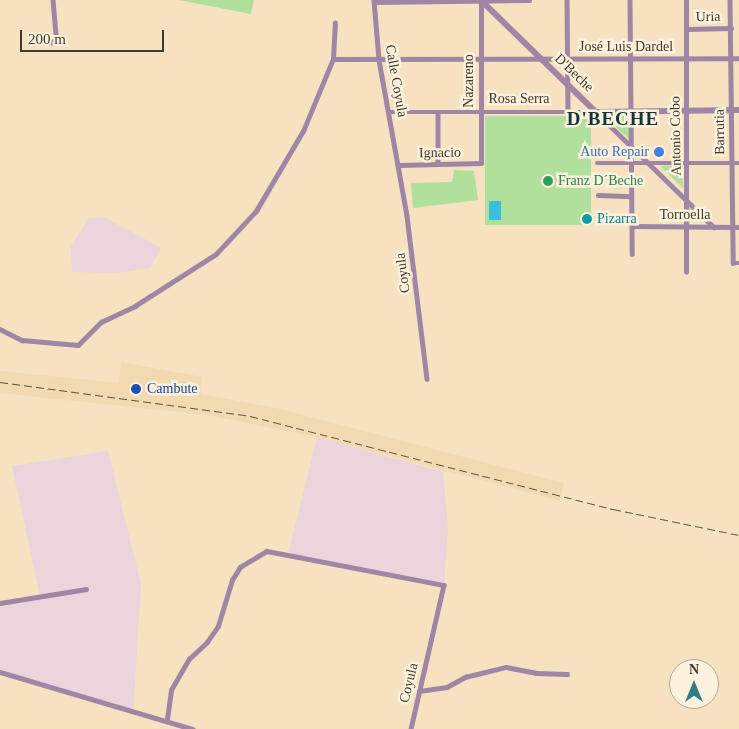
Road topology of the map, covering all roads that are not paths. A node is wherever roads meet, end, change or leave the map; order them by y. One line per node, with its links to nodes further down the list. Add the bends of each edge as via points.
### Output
1 (52, 0): 12 (street, via 56,38)
2 (482, 0): 3 (street); 8 (street); 18 (street, Nazareno); 19 (street, D'Beche)
3 (529, 0)
4 (568, 0): 20 (street)
5 (630, 0): 13 (street)
6 (686, 0): 11 (street, Antonio Cobo)
7 (730, 0): 10 (street, Barrutia)
8 (374, 1): 21 (street, Calle Coyula)
9 (335, 23): 17 (street)
10 (730, 28): 11 (street, Uria); 15 (street, Barrutia)
11 (686, 29): 14 (street, Antonio Cobo)
12 (53, 43)
13 (630, 58): 14 (street, José Luis Dardel); 20 (street, José Luis Dardel); 31 (street)
14 (686, 58): 15 (street, José Luis Dardel); 25 (street, Antonio Cobo)
15 (731, 58): 16 (street, José Luis Dardel); 23 (street, Barrutia)
16 (739, 58)
17 (333, 59): 21 (street, José Luis Dardel); 53 (street, via 304,131 280,175 256,211 216,254 135,306 101,322 78,345 22,340)
18 (481, 59): 19 (street, José Luis Dardel); 21 (street, José Luis Dardel); 28 (street, Nazareno)
19 (541, 59): 20 (street, José Luis Dardel); 22 (street, D'Beche)
20 (568, 59): 22 (street)
21 (379, 60): 26 (street, Calle Coyula)
22 (568, 85): 29 (street); 30 (street, D'Beche)
23 (731, 110): 24 (street, Rosa Serra); 25 (street, Rosa Serra); 38 (street, Barrutia)
24 (739, 110)
25 (686, 111): 31 (street, Rosa Serra); 33 (street, Antonio Cobo)
26 (390, 112): 27 (street, Rosa Serra); 41 (street, Calle Coyula)
27 (438, 112): 28 (street, Rosa Serra); 40 (street)
28 (482, 112): 29 (street, Rosa Serra); 34 (street, Nazareno)
29 (568, 112): 30 (street, Rosa Serra)
30 (596, 112): 31 (street, Rosa Serra); 32 (street, D'Beche)
31 (631, 112): 32 (street)
32 (630, 146): 36 (street); 37 (street, D'Beche)
33 (687, 162): 37 (street); 38 (street); 44 (street, Antonio Cobo)
34 (482, 163): 40 (street, Ignacio)
35 (597, 163): 36 (street)
36 (630, 163): 37 (street); 43 (street)
37 (650, 163): 44 (street, D'Beche)
38 (732, 163): 39 (street); 48 (street, Barrutia)
39 (739, 163)
40 (438, 164): 41 (street, Ignacio)
41 (399, 165): 54 (street, Coyula)
42 (598, 195): 43 (street)
43 (631, 196): 45 (street)
44 (688, 199): 46 (street, Antonio Cobo); 47 (street, D'Beche)
45 (632, 226): 46 (street, Torroella); 50 (street)
46 (687, 226): 47 (street, Torroella); 52 (street, Antonio Cobo)
47 (714, 226): 48 (street, Torroella)
48 (733, 227): 49 (street, Torroella); 51 (street, Barrutia, via 733,263)
49 (739, 227)
50 (632, 254)
51 (739, 263)
52 (686, 272)
53 (0, 329)
54 (427, 379)
55 (86, 589): 56 (street)
56 (0, 603)
57 (0, 672): 60 (street)
58 (567, 674): 59 (street, via 536,674 506,667 465,677 447,687)
59 (419, 691): 60 (street, Coyula, via 444,585 266,551 240,567 232,580 226,606 207,642 179,673 171,690); 62 (street, Coyula)
60 (167, 720): 61 (street)
61 (193, 729)
62 (411, 729)

